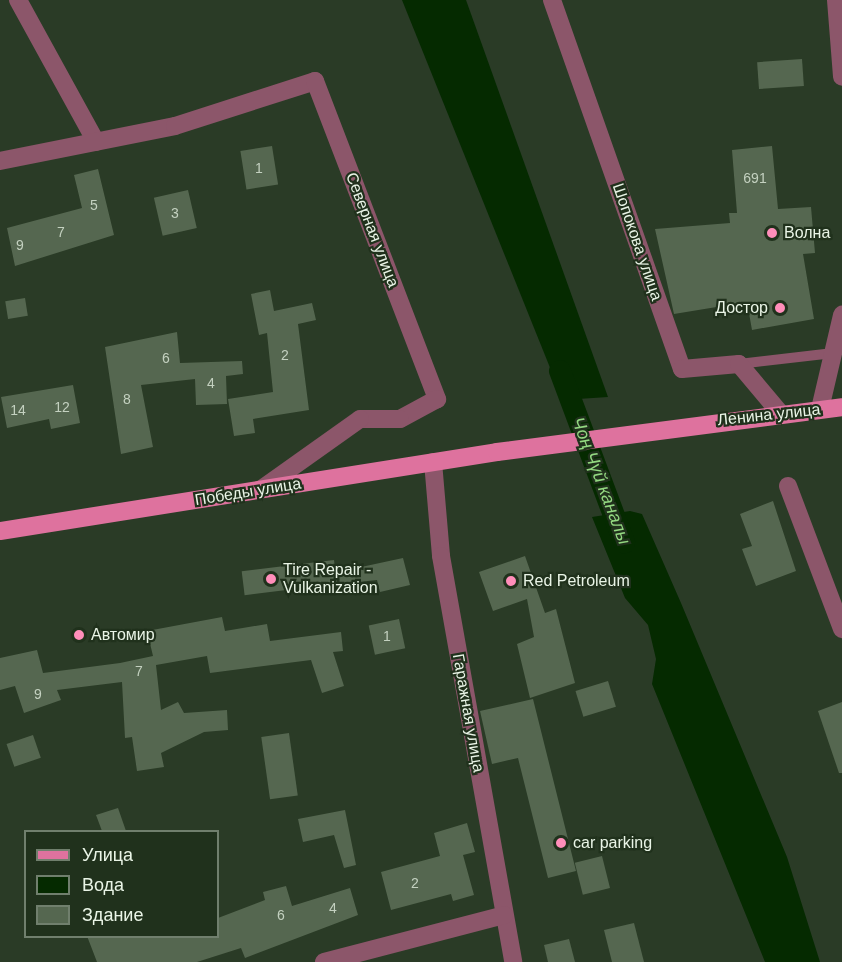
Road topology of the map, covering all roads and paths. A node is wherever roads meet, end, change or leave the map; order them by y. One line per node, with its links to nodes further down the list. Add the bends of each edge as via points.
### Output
1 (18, 0): 5 (street)
2 (552, 0): 9 (street, Шопокова улица, via 682,369)
3 (836, 0): 4 (street)
4 (842, 77)
5 (96, 142): 6 (street, Северная улица); 16 (street, Северная улица, via 175,126 315,81 438,399 400,419 360,419)
6 (0, 161)
7 (842, 315): 8 (street)
8 (833, 353): 9 (lane); 11 (street)
9 (739, 363): 12 (street)
10 (842, 407): 11 (main road, Ленина улица)
11 (820, 409): 12 (main road, Ленина улица)
12 (781, 414): 13 (main road, Ленина улица)
13 (496, 452): 14 (main road, Победы улица)
14 (434, 462): 16 (main road, Победы улица); 19 (street, Гаражная улица, via 441,556)
15 (788, 486): 18 (street)
16 (260, 490): 17 (main road, Победы улица)
17 (0, 531)
18 (842, 629)
19 (504, 915): 20 (street); 21 (street, Гаражная улица)
20 (324, 962)
21 (513, 962)

